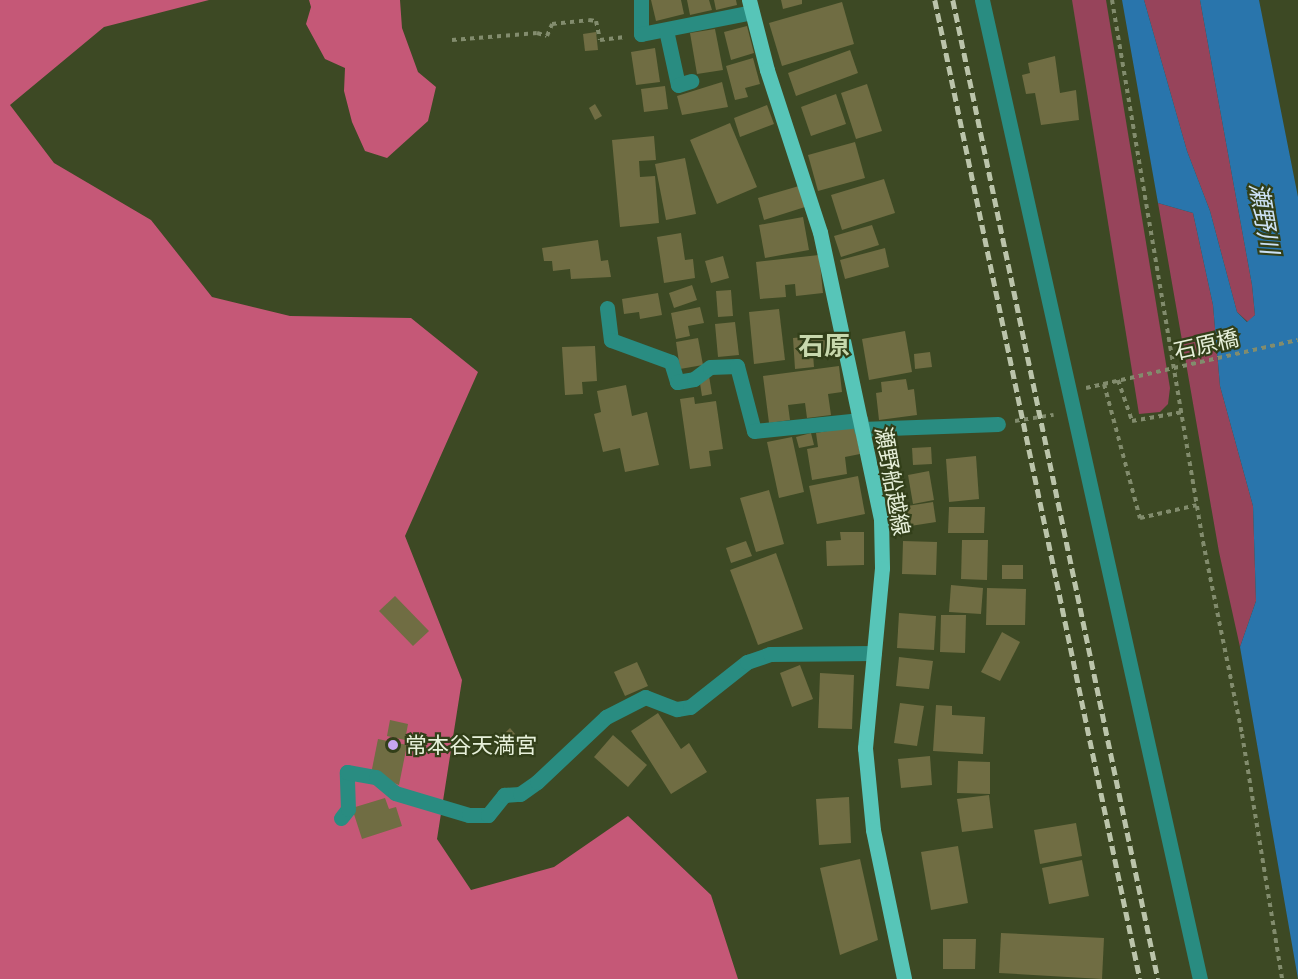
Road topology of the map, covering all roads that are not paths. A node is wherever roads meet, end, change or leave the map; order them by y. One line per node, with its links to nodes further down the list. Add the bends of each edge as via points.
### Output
1 (641, 0): 4 (street, via 641,34)
2 (982, 0): 12 (street)
3 (751, 6): 4 (street); 7 (main road, 瀬野船越線, via 819,232)
4 (666, 30): 5 (street, via 678,85)
5 (691, 81)
6 (608, 308): 7 (street, via 611,340 671,362 677,382 694,379 710,367 737,366 754,431)
7 (860, 424): 8 (street); 9 (main road, 瀬野船越線, via 881,519 882,568)
8 (998, 424)
9 (874, 653): 10 (street, via 770,654 747,662 690,707 677,709 645,697 606,717 520,794 504,795 488,815 468,815 395,793 376,777 347,772 348,809); 11 (main road, 瀬野船越線, via 865,748 873,830)
10 (341, 818)
11 (904, 979)
12 (1200, 979)

